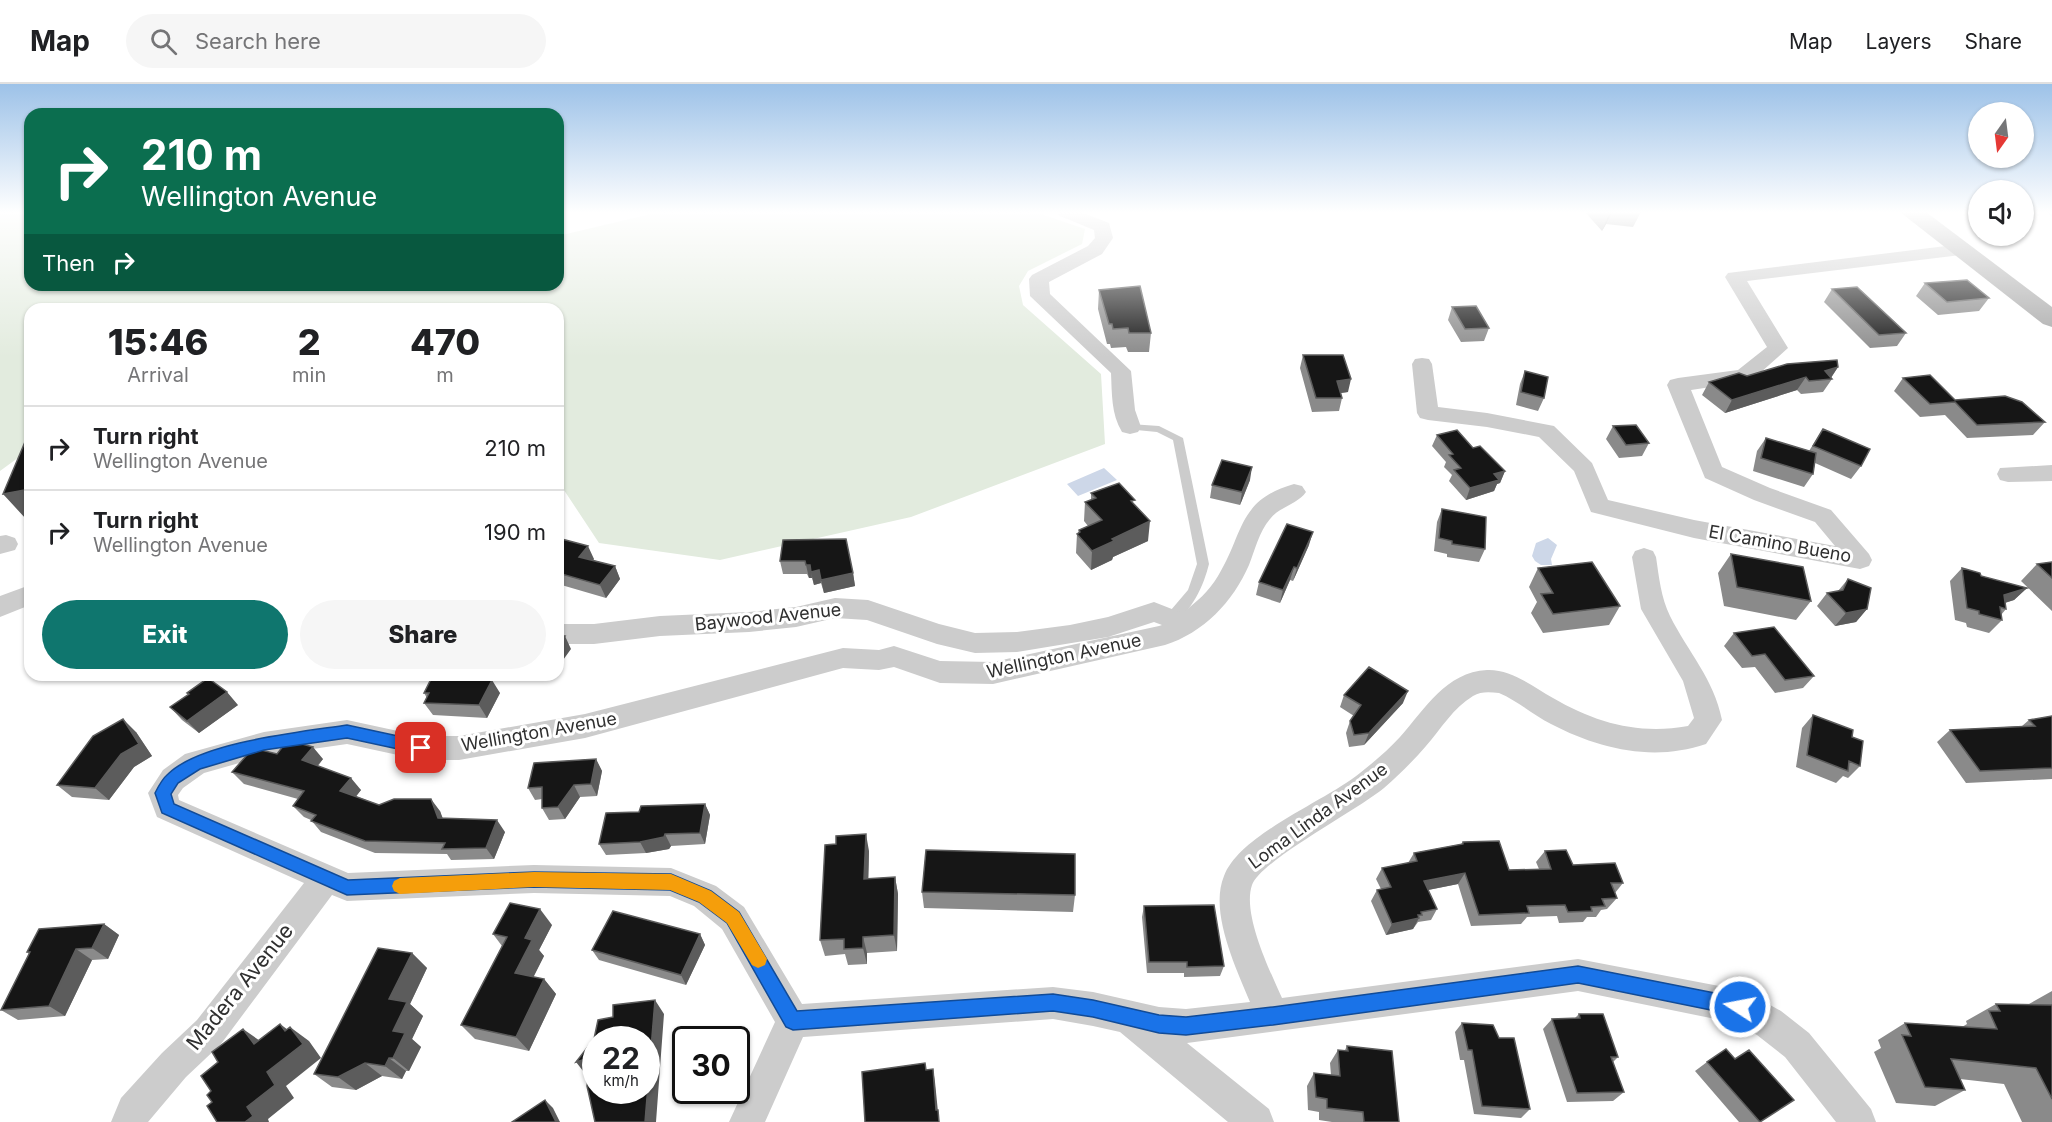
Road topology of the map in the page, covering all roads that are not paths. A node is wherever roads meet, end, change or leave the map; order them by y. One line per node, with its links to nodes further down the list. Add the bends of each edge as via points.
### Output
1 (1075, 260): 6 (street, via 1039,279 1040,296 1121,371 1124,411)
2 (1874, 260): 5 (street, El Camino Bueno, via 1735,277 1778,348 1744,376 1678,385 1691,409 1699,444 1713,472 1823,516 1860,560 1694,529 1599,506 1584,468 1546,431 1428,413)
3 (1976, 260): 4 (main road)
4 (2052, 319)
5 (1422, 364)
6 (1130, 427): 13 (lane, via 1159,429 1178,438 1203,564 1199,582)
7 (2052, 473): 8 (street)
8 (2008, 474)
9 (1294, 492): 13 (street, Wellington Avenue, via 1269,504 1261,514 1228,582 1209,606)
10 (1644, 556): 16 (street, Loma Linda Avenue, via 1650,598 1658,617 1700,684 1707,704 1708,720 1696,736 1657,742 1595,732 1545,708 1514,686 1472,682 1447,701 1409,747 1363,788 1257,858 1238,877 1234,905 1242,938)
11 (24, 597): 12 (street)
12 (0, 607)
13 (1176, 622): 14 (street, Baywood Avenue, via 1154,612 1108,627 975,643 868,610 836,608 748,622); 15 (street, Wellington Avenue, via 1165,635 993,673 940,672 894,656 879,660 843,658 585,726 459,747 421,748 347,732 264,744 195,764 173,779 163,793 167,808)
14 (564, 634)
15 (326, 878): 18 (street, Wellington Avenue, via 347,887 534,879 671,882 705,897 733,918); 19 (street, Madera Avenue, via 209,1032 140,1103)
16 (1273, 1016): 17 (street, via 1186,1026); 22 (street, via 1578,975 1740,1007 1797,1045)
17 (1129, 1018): 18 (street, via 1053,1002); 21 (street)
18 (793, 1021): 20 (street)
19 (129, 1122)
20 (747, 1122)
21 (1256, 1122)
22 (1858, 1122)

